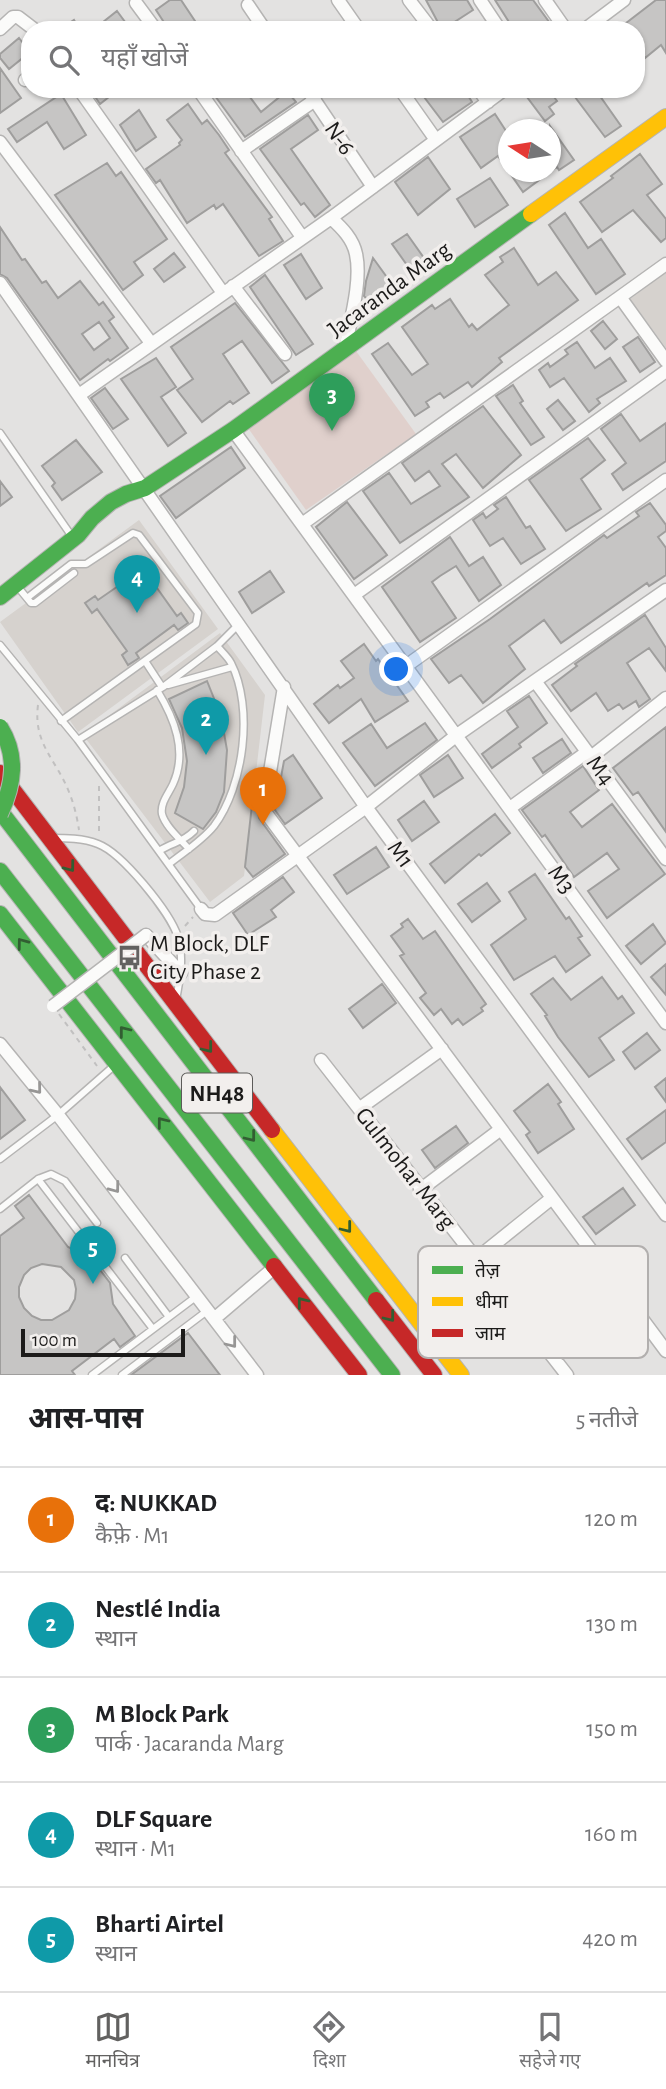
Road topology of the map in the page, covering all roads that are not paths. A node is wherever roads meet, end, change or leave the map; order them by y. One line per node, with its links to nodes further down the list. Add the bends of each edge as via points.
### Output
1 (338, 0): 11 (street)
2 (409, 0): 12 (street)
3 (480, 0): 13 (street)
4 (545, 0): 14 (street)
5 (618, 2): 15 (street)
6 (136, 3): 9 (street)
7 (248, 5): 10 (street)
8 (23, 21): 16 (street, via 13,17)
9 (149, 21)
10 (259, 21)
11 (353, 21)
12 (425, 21)
13 (494, 21)
14 (560, 21)
15 (595, 21)
16 (0, 29)
17 (86, 98): 34 (street)
18 (204, 98): 28 (street)
19 (306, 98): 28 (street)
20 (314, 98): 29 (street, N-6)
21 (406, 98): 26 (street)
22 (485, 98): 24 (street)
23 (493, 98): 24 (street)
24 (488, 102): 26 (street)
25 (666, 117): 37 (main road, Jacaranda Marg)
26 (436, 141): 29 (street)
27 (0, 142): 36 (street)
28 (241, 150): 31 (street)
29 (373, 187): 30 (street)
30 (331, 218): 31 (street); 37 (street, via 347,234 358,271)
31 (302, 237): 34 (street)
32 (666, 264): 35 (street)
33 (0, 283): 41 (street, M1)
34 (228, 290): 36 (street); 38 (street)
35 (620, 297): 39 (street); 46 (street)
36 (151, 342): 41 (street)
37 (345, 349): 42 (main road, Jacaranda Marg)
38 (285, 355)
39 (666, 361)
40 (666, 371): 51 (street)
41 (79, 395): 45 (street, M1)
42 (233, 430): 45 (main road, Jacaranda Marg); 46 (street, M3)
43 (0, 433): 47 (lane)
44 (666, 480): 58 (street)
45 (140, 491): 47 (main road, Jacaranda Marg, via 131,503 88,533); 54 (street, M1)
46 (303, 524): 51 (street, M3)
47 (76, 536): 49 (main road, Jacaranda Marg)
48 (74, 573): 53 (lane, via 35,603)
49 (15, 584): 52 (main road, Jacaranda Marg); 53 (lane)
50 (666, 590): 60 (street)
51 (354, 595): 58 (street, M3)
52 (0, 597)
53 (27, 598): 57 (lane, via 71,564 86,564 131,533 139,535 198,613 196,624)
54 (240, 624): 56 (lane); 61 (street, M1)
55 (0, 645): 64 (lane)
56 (217, 646): 59 (lane); 62 (lane)
57 (145, 661): 62 (lane); 64 (lane)
58 (406, 666): 66 (street, M3)
59 (232, 667): 62 (lane); 76 (lane, via 243,715 238,769 216,823)
60 (535, 681): 66 (street); 68 (street, M4)
61 (284, 687): 70 (street, M1); 78 (street, via 265,802 266,813)
62 (160, 688): 67 (lane); 75 (lane, via 178,741 179,763 162,813)
63 (666, 698): 68 (street)
64 (61, 721): 67 (lane)
65 (0, 727): 72 (main road, bridge, via 15,760 10,796)
66 (457, 736): 70 (street); 71 (street, M3)
67 (78, 740): 77 (lane)
68 (589, 754): 71 (street); 79 (street, M4)
69 (0, 773): 74 (main road)
70 (366, 807): 78 (street); 100 (street, M1)
71 (510, 808): 87 (street, M3)
72 (0, 813): 114 (main road, NH48, one-way to 114)
73 (194, 831): 75 (lane)
74 (48, 838): 84 (lane, via 81,839 119,856 177,934); 85 (main road, one-way to 85)
75 (183, 842): 76 (lane); 77 (lane)
76 (189, 849): 80 (lane)
77 (159, 851): 80 (lane)
78 (298, 855): 82 (street, via 215,915); 89 (street)
79 (666, 859)
80 (169, 864): 82 (lane)
81 (0, 871): 122 (main road, NH48, one-way to 81)
82 (201, 909)
83 (0, 914): 91 (main road, one-way to 83)
84 (181, 973): 85 (lane); 86 (street, bridge, via 146,935)
85 (175, 1005): 110 (main road, one-way to 110)
86 (53, 1006)
87 (666, 1023)
88 (1, 1047): 93 (street, one-way to 93)
89 (442, 1049): 92 (street); 94 (street)
90 (321, 1060): 92 (street, Gulmohar Marg)
91 (116, 1063): 93 (lane); 106 (main road, one-way to 91)
92 (360, 1108): 97 (street, Gulmohar Marg)
93 (58, 1115): 95 (lane); 107 (street, one-way to 107)
94 (501, 1129): 97 (street); 98 (street)
95 (0, 1159)
96 (37, 1179): 99 (lane); 101 (lane, via 51,1174 61,1178); 112 (lane)
97 (420, 1190): 102 (street, Gulmohar Marg)
98 (552, 1198): 103 (street); 104 (street)
99 (0, 1209)
100 (666, 1215)
101 (97, 1223)
102 (466, 1246)
103 (493, 1246)
104 (588, 1246)
105 (125, 1258): 109 (lane)
106 (275, 1267): 108 (street); 121 (main road, one-way to 106)
107 (197, 1296): 108 (street); 109 (lane)
108 (211, 1315): 119 (lane); 120 (street, one-way to 120)
109 (169, 1318): 112 (lane)
110 (418, 1319)
111 (648, 1327): 113 (street)
112 (153, 1329): 118 (lane)
113 (666, 1351)
114 (418, 1354)
115 (421, 1358): 123 (main road, NH48, one-way to 123)
116 (448, 1358): 124 (main road, one-way to 124)
117 (554, 1358): 125 (street, Gulmohar Marg)
118 (92, 1375)
119 (122, 1375)
120 (257, 1375)
121 (359, 1375)
122 (392, 1375)
123 (434, 1375)
124 (461, 1375)
125 (568, 1375)

